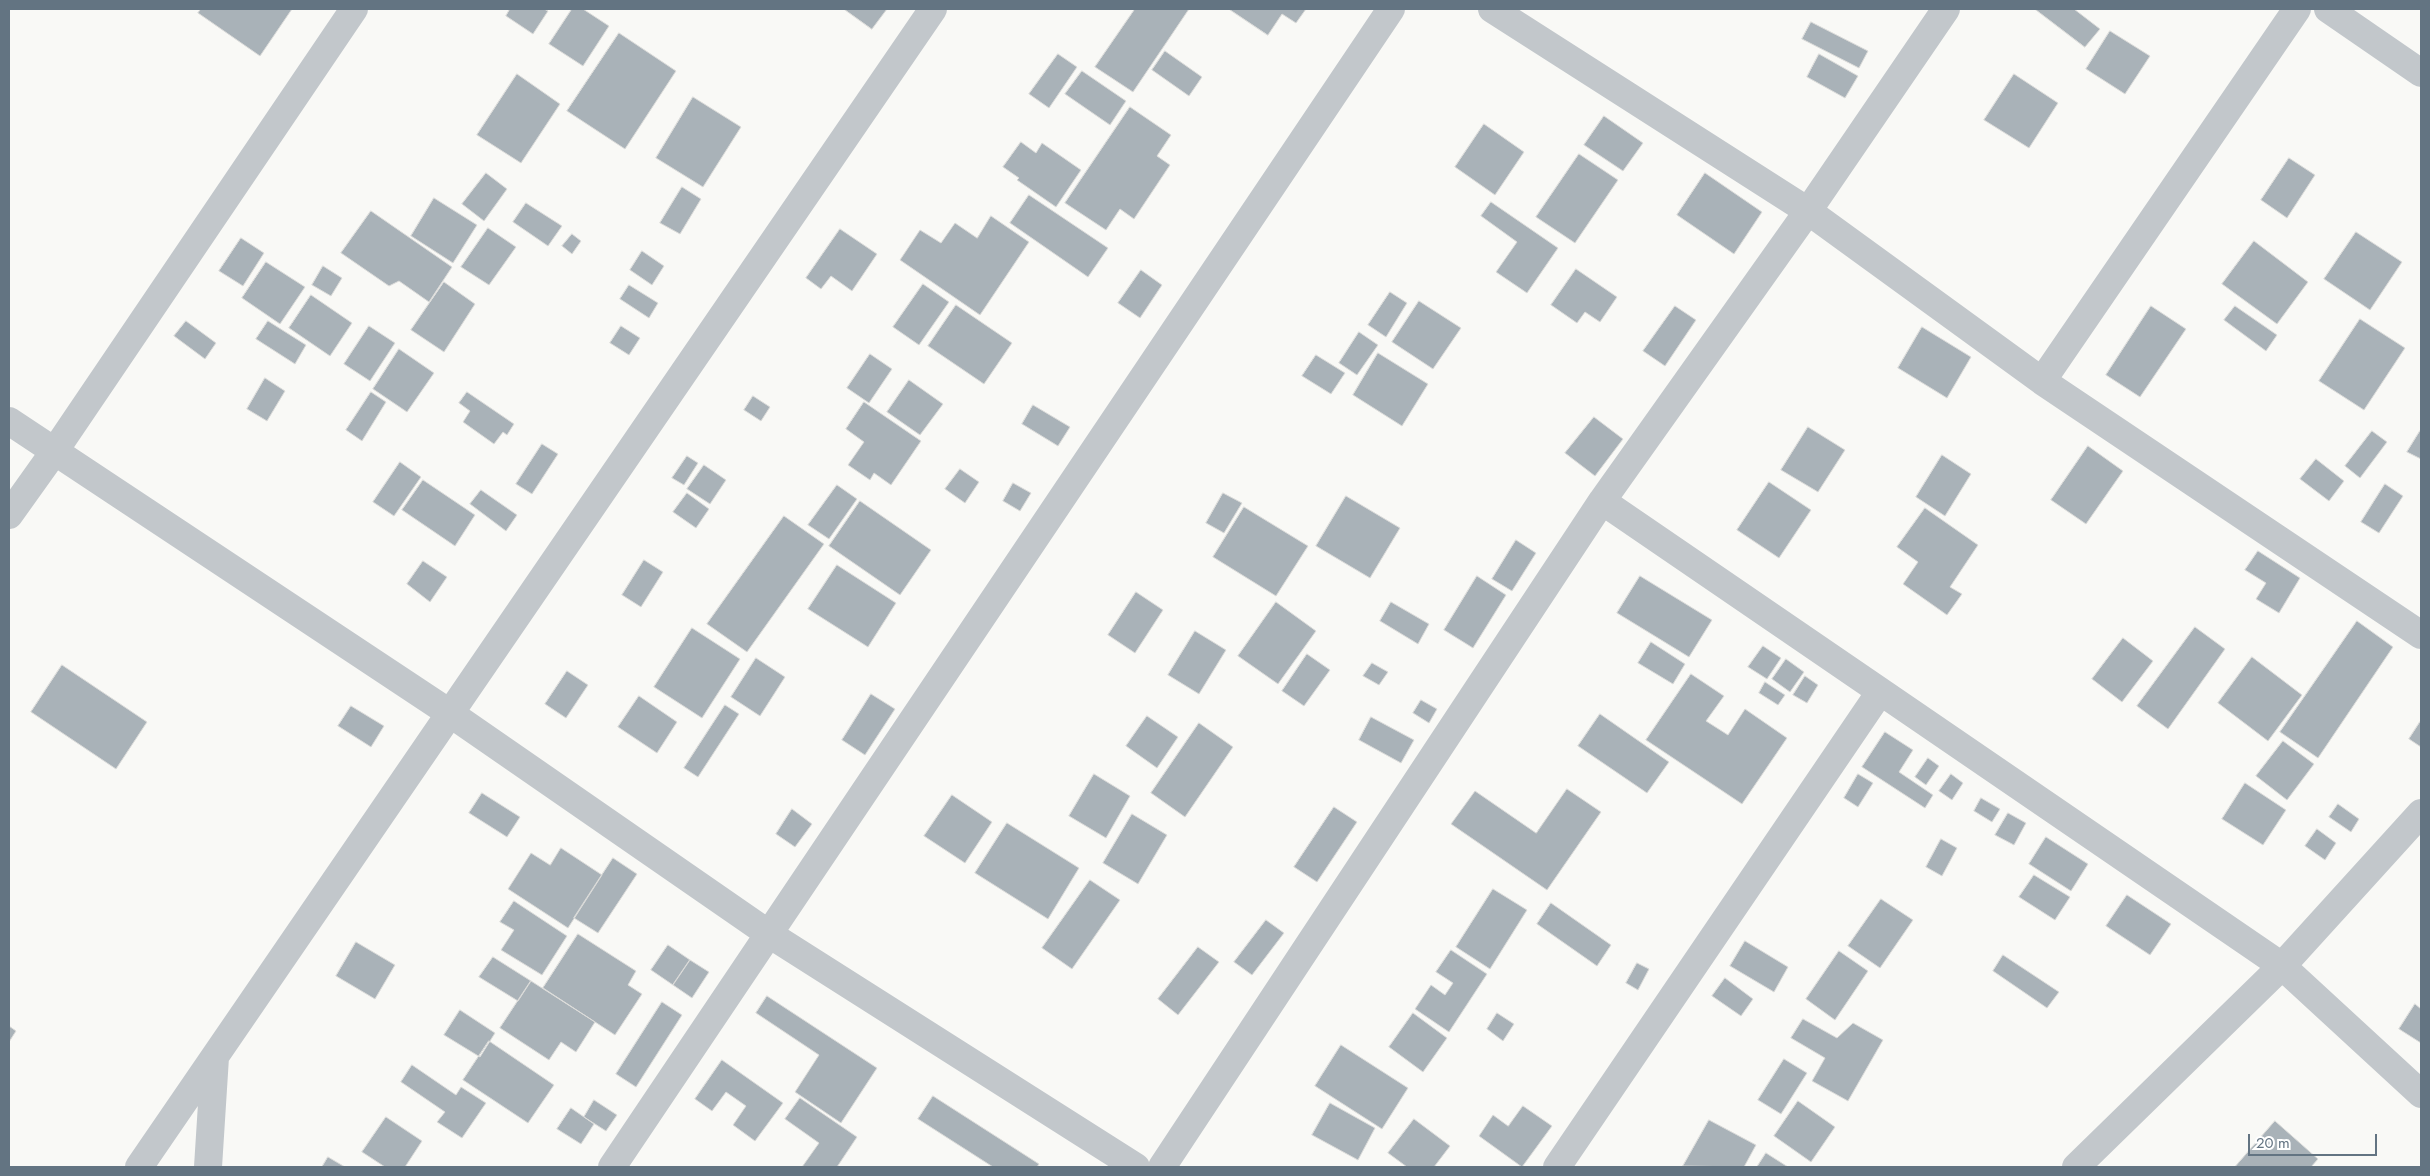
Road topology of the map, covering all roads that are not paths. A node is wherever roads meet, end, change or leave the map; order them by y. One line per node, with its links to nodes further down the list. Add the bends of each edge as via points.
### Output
1 (354, 9): 12 (street)
2 (933, 9): 17 (street)
3 (1391, 9): 19 (street)
4 (1492, 9): 9 (street)
5 (1946, 9): 9 (street)
6 (2297, 9): 10 (street)
7 (2328, 9): 8 (street)
8 (2421, 73)
9 (1808, 211): 10 (street); 13 (street)
10 (2042, 381): 15 (street)
11 (9, 421): 12 (street)
12 (54, 452): 14 (street); 17 (street)
13 (1602, 501): 16 (street); 27 (street)
14 (9, 515)
15 (2421, 635)
16 (1880, 692): 20 (street); 28 (street)
17 (451, 714): 19 (street); 21 (street)
18 (2421, 812): 20 (street)
19 (769, 934): 25 (street); 26 (street)
20 (2282, 966): 22 (street); 29 (street)
21 (215, 1055): 23 (street); 24 (street)
22 (2421, 1094)
23 (139, 1167)
24 (208, 1167)
25 (612, 1167)
26 (1136, 1167)
27 (1162, 1167)
28 (1557, 1167)
29 (2076, 1167)

